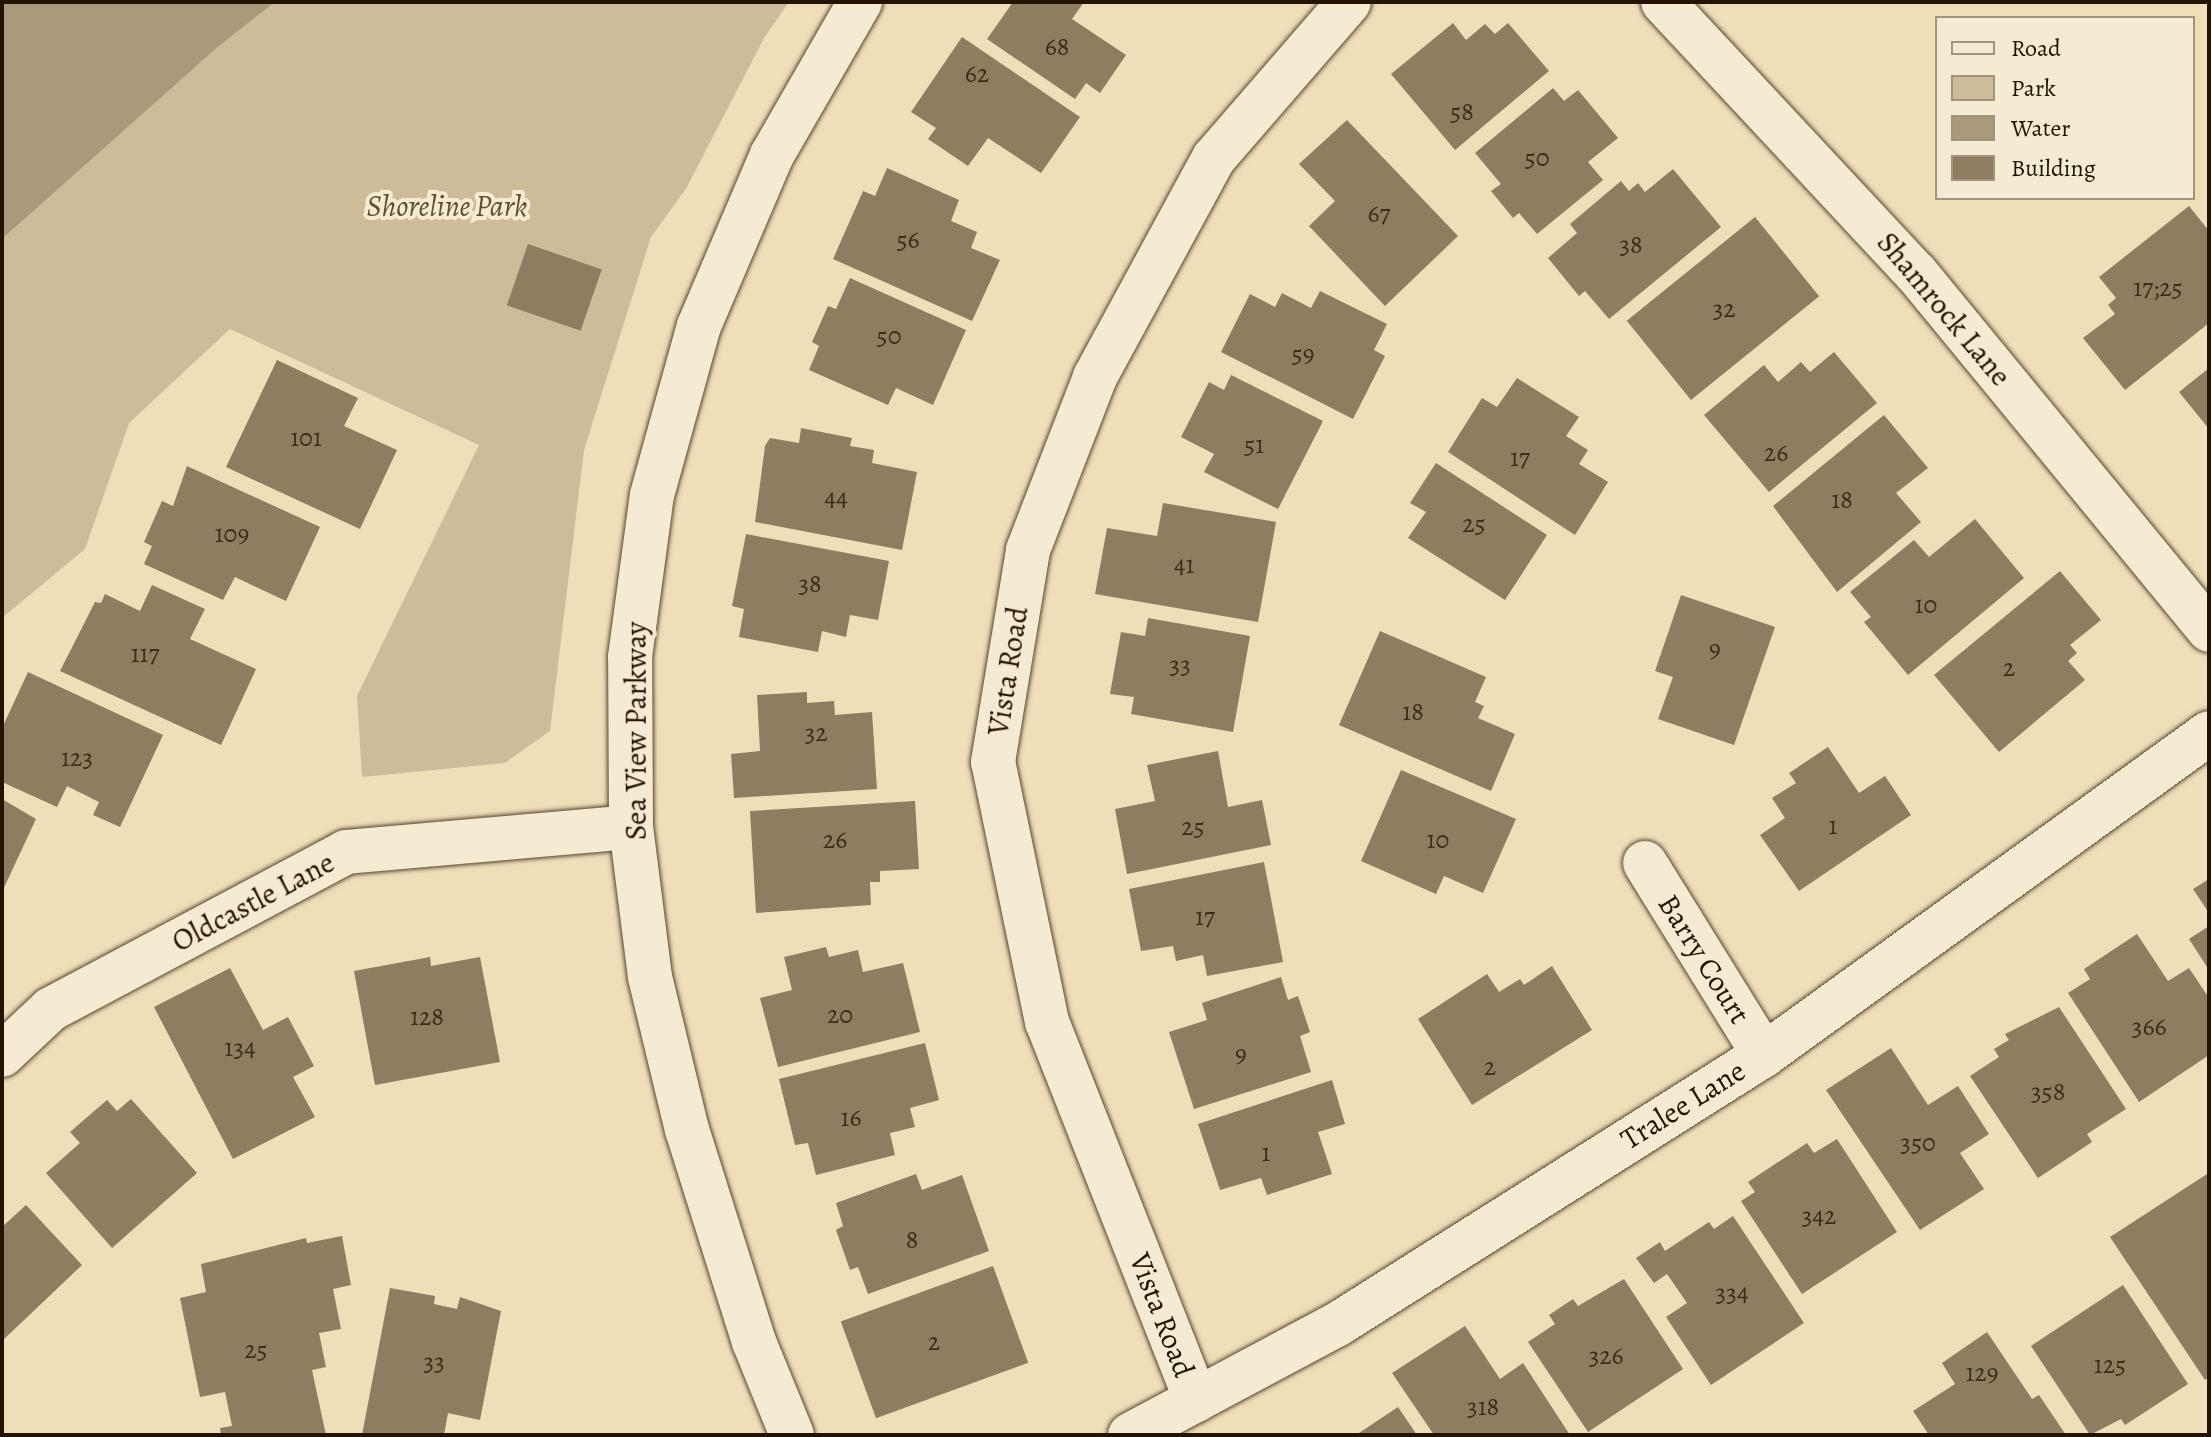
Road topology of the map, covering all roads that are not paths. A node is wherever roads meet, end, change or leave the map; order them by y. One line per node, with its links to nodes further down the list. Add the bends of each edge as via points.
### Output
1 (860, 2): 6 (street, Sea View Parkway, via 772,155 707,305 656,480 630,657)
2 (1349, 2): 10 (street, Vista Road, via 1214,158 1095,377 1028,550 993,762 1047,1022)
3 (1663, 2): 4 (street, Shamrock Lane, via 1916,273)
4 (2209, 630)
5 (2209, 733): 9 (street, Tralee Lane)
6 (631, 827): 8 (street, Oldcastle Lane, via 346,852 51,1009); 11 (street, Sea View Parkway, via 650,977 687,1130 754,1342)
7 (1645, 863): 9 (street, Barry Court)
8 (2, 1055)
9 (1764, 1055): 10 (street, Tralee Lane, via 1338,1324)
10 (1196, 1400): 12 (street, Tralee Lane)
11 (792, 1435)
12 (1130, 1435)

